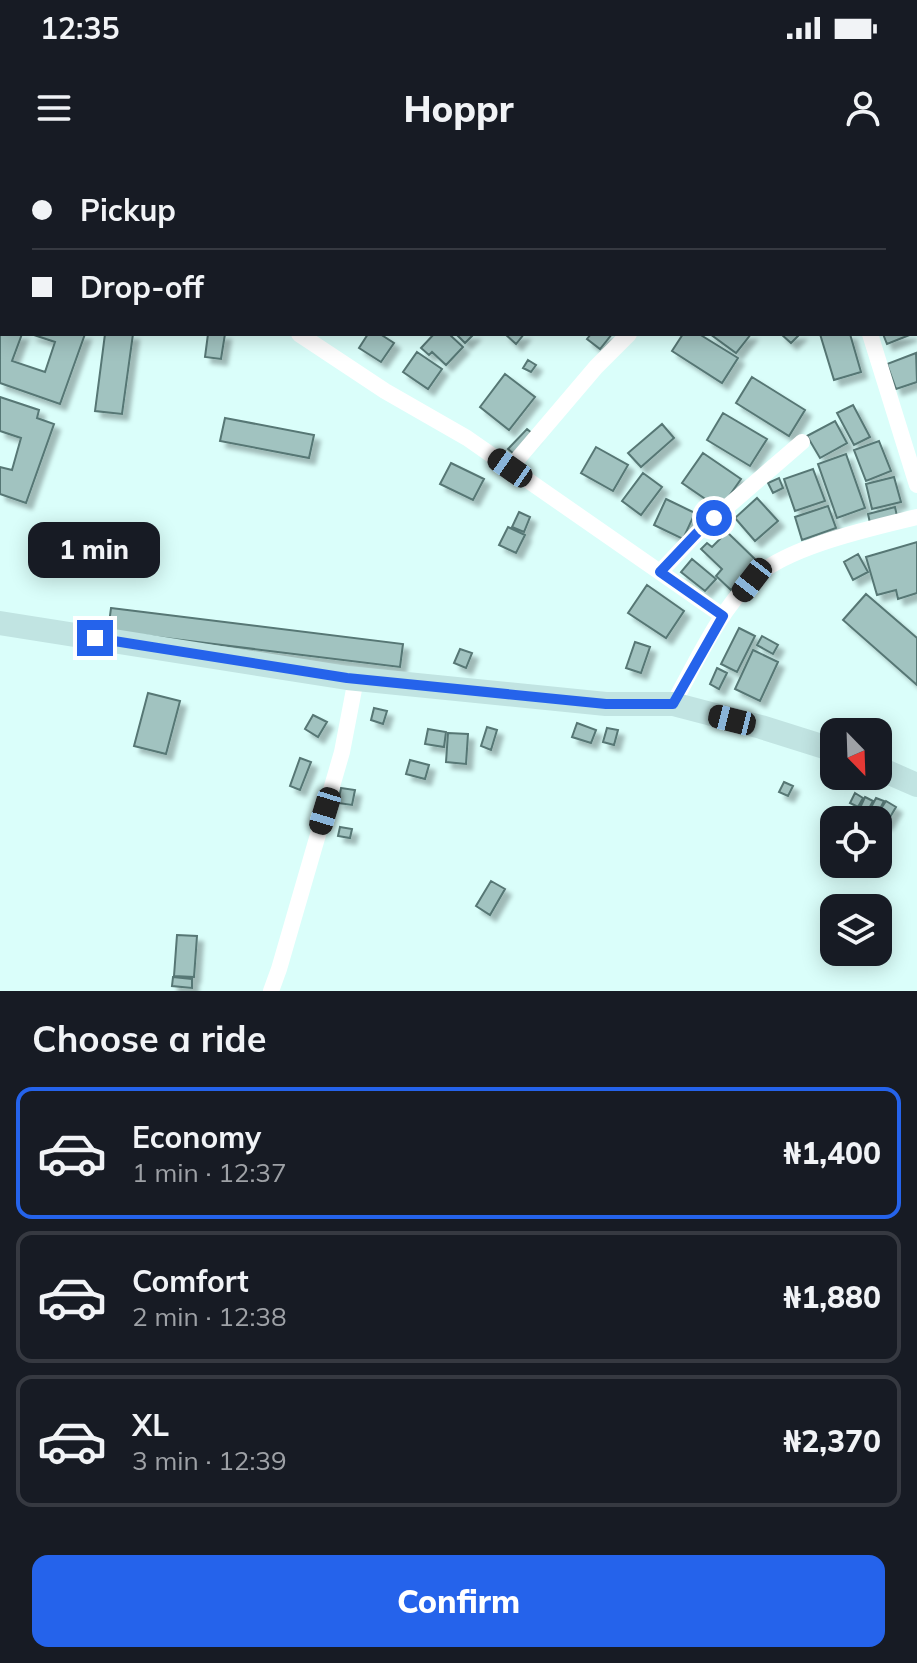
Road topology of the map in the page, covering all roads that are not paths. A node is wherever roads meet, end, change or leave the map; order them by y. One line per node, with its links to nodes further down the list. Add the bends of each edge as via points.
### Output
1 (302, 336): 5 (street)
2 (627, 336): 5 (street)
3 (871, 336): 6 (street)
4 (802, 442): 8 (street)
5 (510, 468): 8 (street)
6 (917, 485)
7 (917, 517): 9 (street, via 793,554 752,580)
8 (660, 572): 9 (street)
9 (723, 616): 12 (street)
10 (0, 623): 11 (main road)
11 (356, 679): 12 (main road, via 606,704); 16 (street, via 342,752)
12 (673, 704): 13 (main road)
13 (820, 746)
14 (892, 774): 15 (main road)
15 (917, 785)
16 (271, 991)

